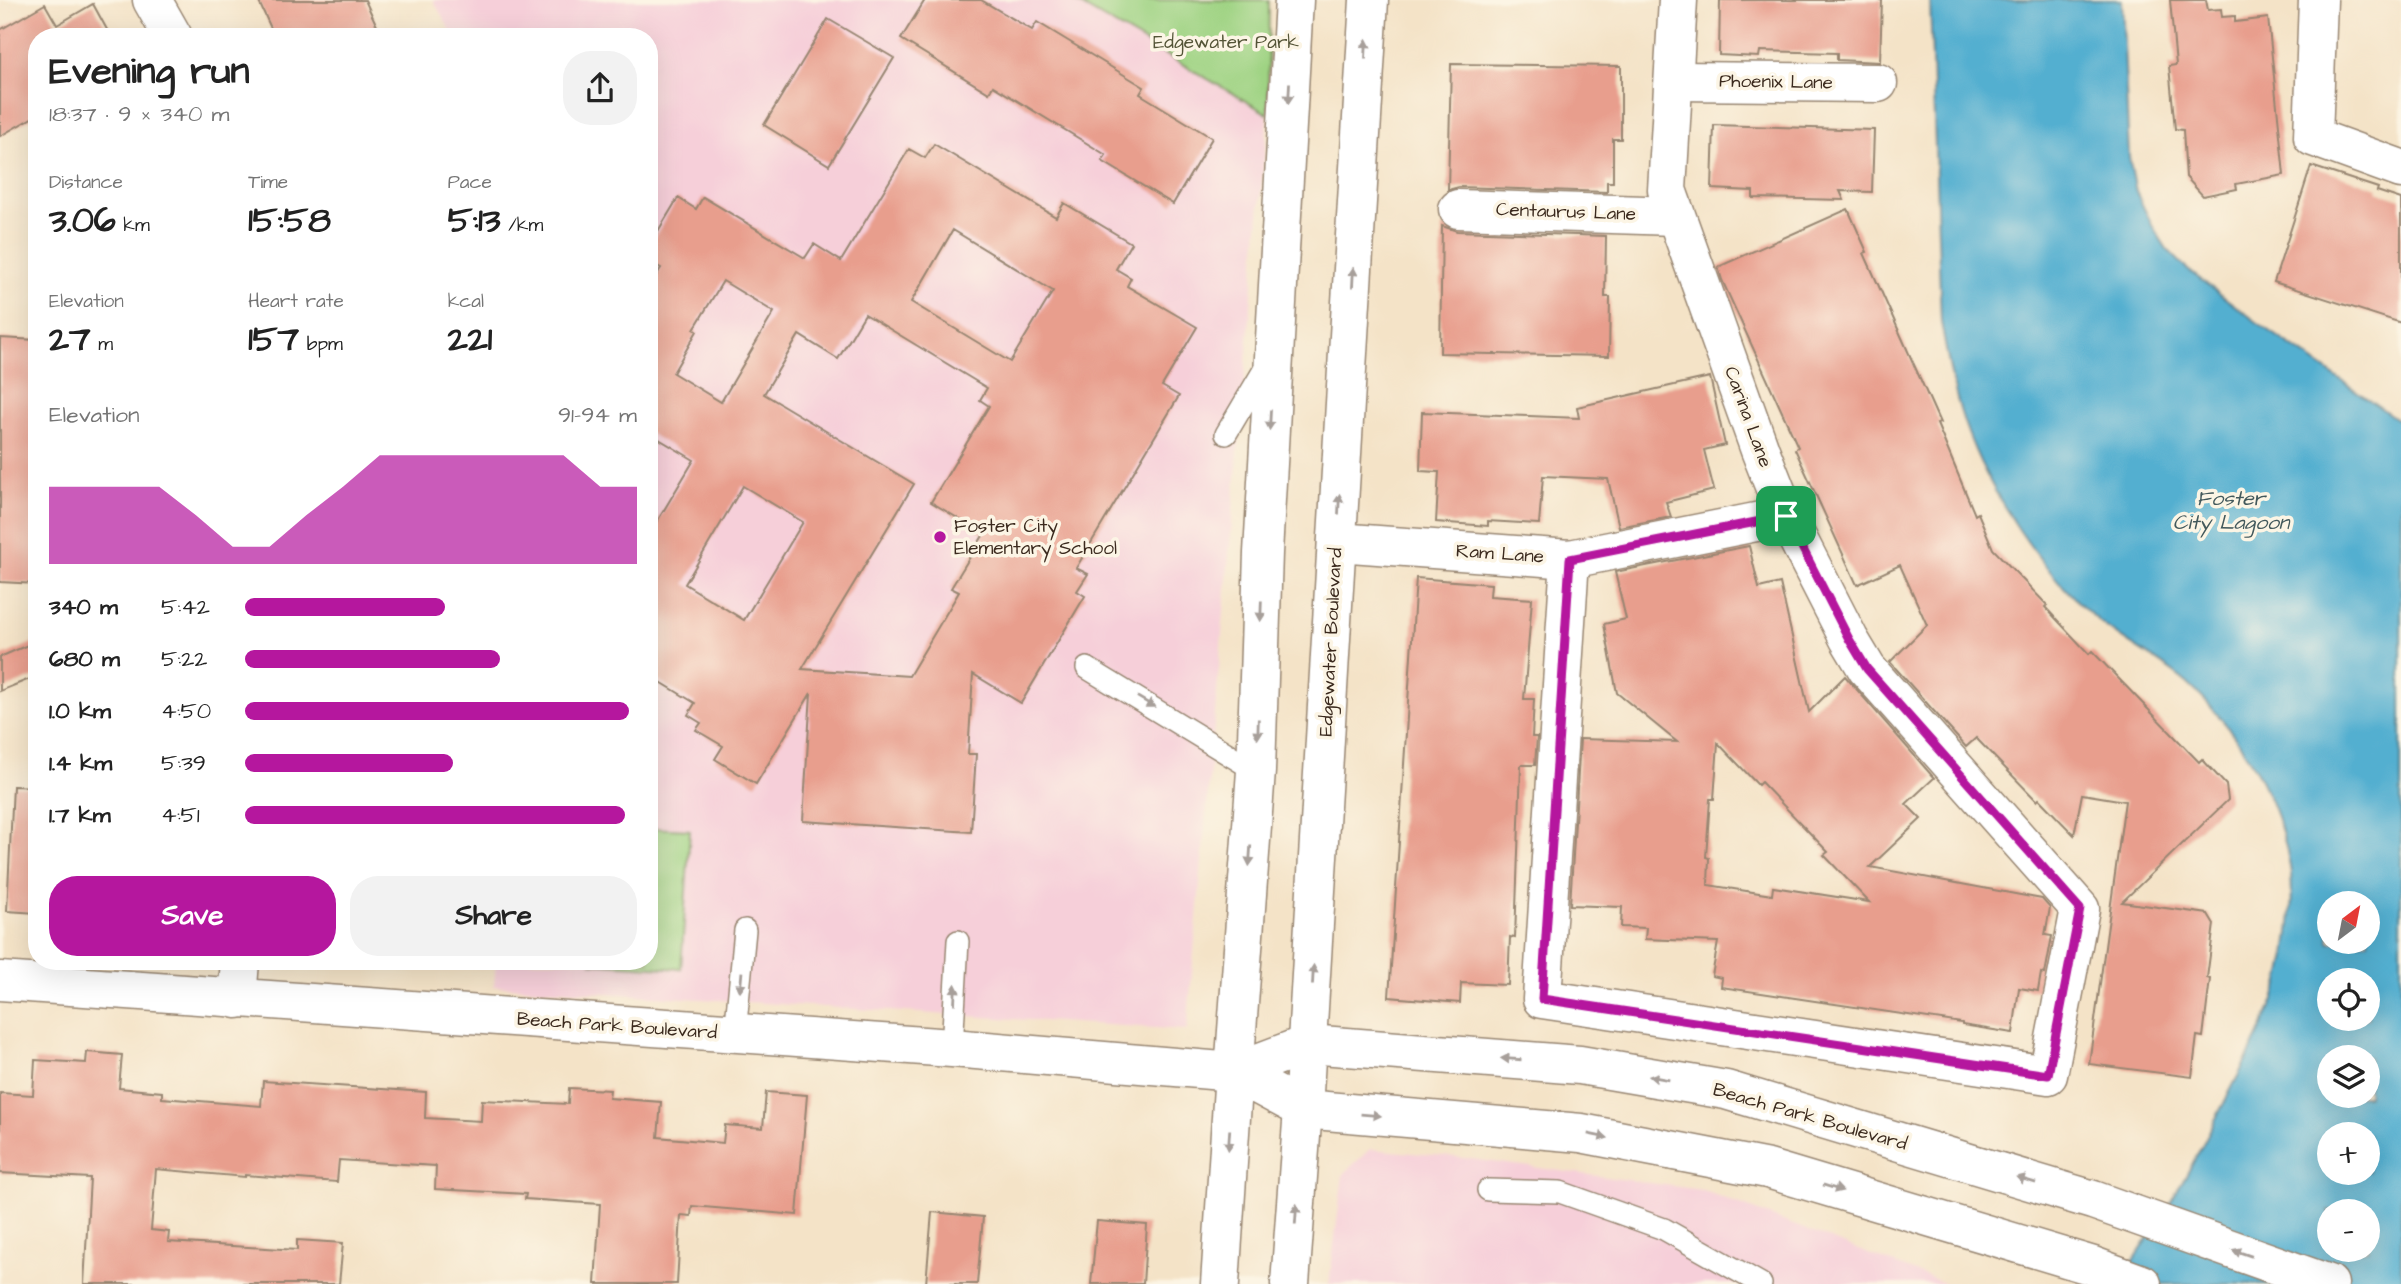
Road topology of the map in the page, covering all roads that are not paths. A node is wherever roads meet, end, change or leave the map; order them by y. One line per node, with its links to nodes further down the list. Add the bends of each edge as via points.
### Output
1 (152, 0): 6 (street)
2 (1294, 0): 12 (street, one-way to 12)
3 (1369, 0): 15 (street, Edgewater Boulevard, one-way to 3)
4 (1678, 0): 7 (street, Carina Lane)
5 (2318, 0): 9 (street, via 2313,137)
6 (168, 28)
7 (1674, 81): 8 (street, Phoenix Lane); 11 (street, Carina Lane, via 1667,190)
8 (1878, 83)
9 (2401, 169)
10 (1458, 209): 11 (street, Centaurus Lane)
11 (1675, 216): 14 (street, Carina Lane)
12 (1274, 352): 13 (lane); 18 (street, one-way to 18)
13 (1226, 434)
14 (1786, 516): 16 (street, Ram Lane); 16 (street, Carina Lane, via 1867,669 2080,909 2048,1075 1542,999)
15 (1337, 542): 16 (street, Ram Lane); 25 (street, Edgewater Boulevard, one-way to 15)
16 (1570, 559)
17 (1087, 667): 18 (lane, one-way to 18)
18 (1256, 771): 27 (street, one-way to 27)
19 (745, 930): 24 (lane, one-way to 24)
20 (958, 941): 26 (lane, one-way to 20)
21 (239, 970): 23 (street)
22 (0, 981): 23 (street, Beach Park Boulevard)
23 (237, 999): 24 (street, Beach Park Boulevard)
24 (735, 1034): 26 (street, Beach Park Boulevard)
25 (1308, 1044): 27 (street, Beach Park Boulevard); 28 (street, Edgewater Boulevard); 34 (street, Beach Park Boulevard, one-way to 25, via 2093,1200 1726,1090 1580,1065)
26 (952, 1048): 27 (street, Beach Park Boulevard)
27 (1234, 1072): 28 (street, Beach Park Boulevard); 30 (street, one-way to 30)
28 (1303, 1109): 31 (street, Edgewater Boulevard, one-way to 28); 33 (street, Beach Park Boulevard, one-way to 33, via 1581,1133 1768,1168)
29 (1488, 1190): 32 (lane, via 1560,1192 1664,1229)
30 (1220, 1284)
31 (1290, 1284)
32 (1761, 1284)
33 (2142, 1284)
34 (2329, 1284)

